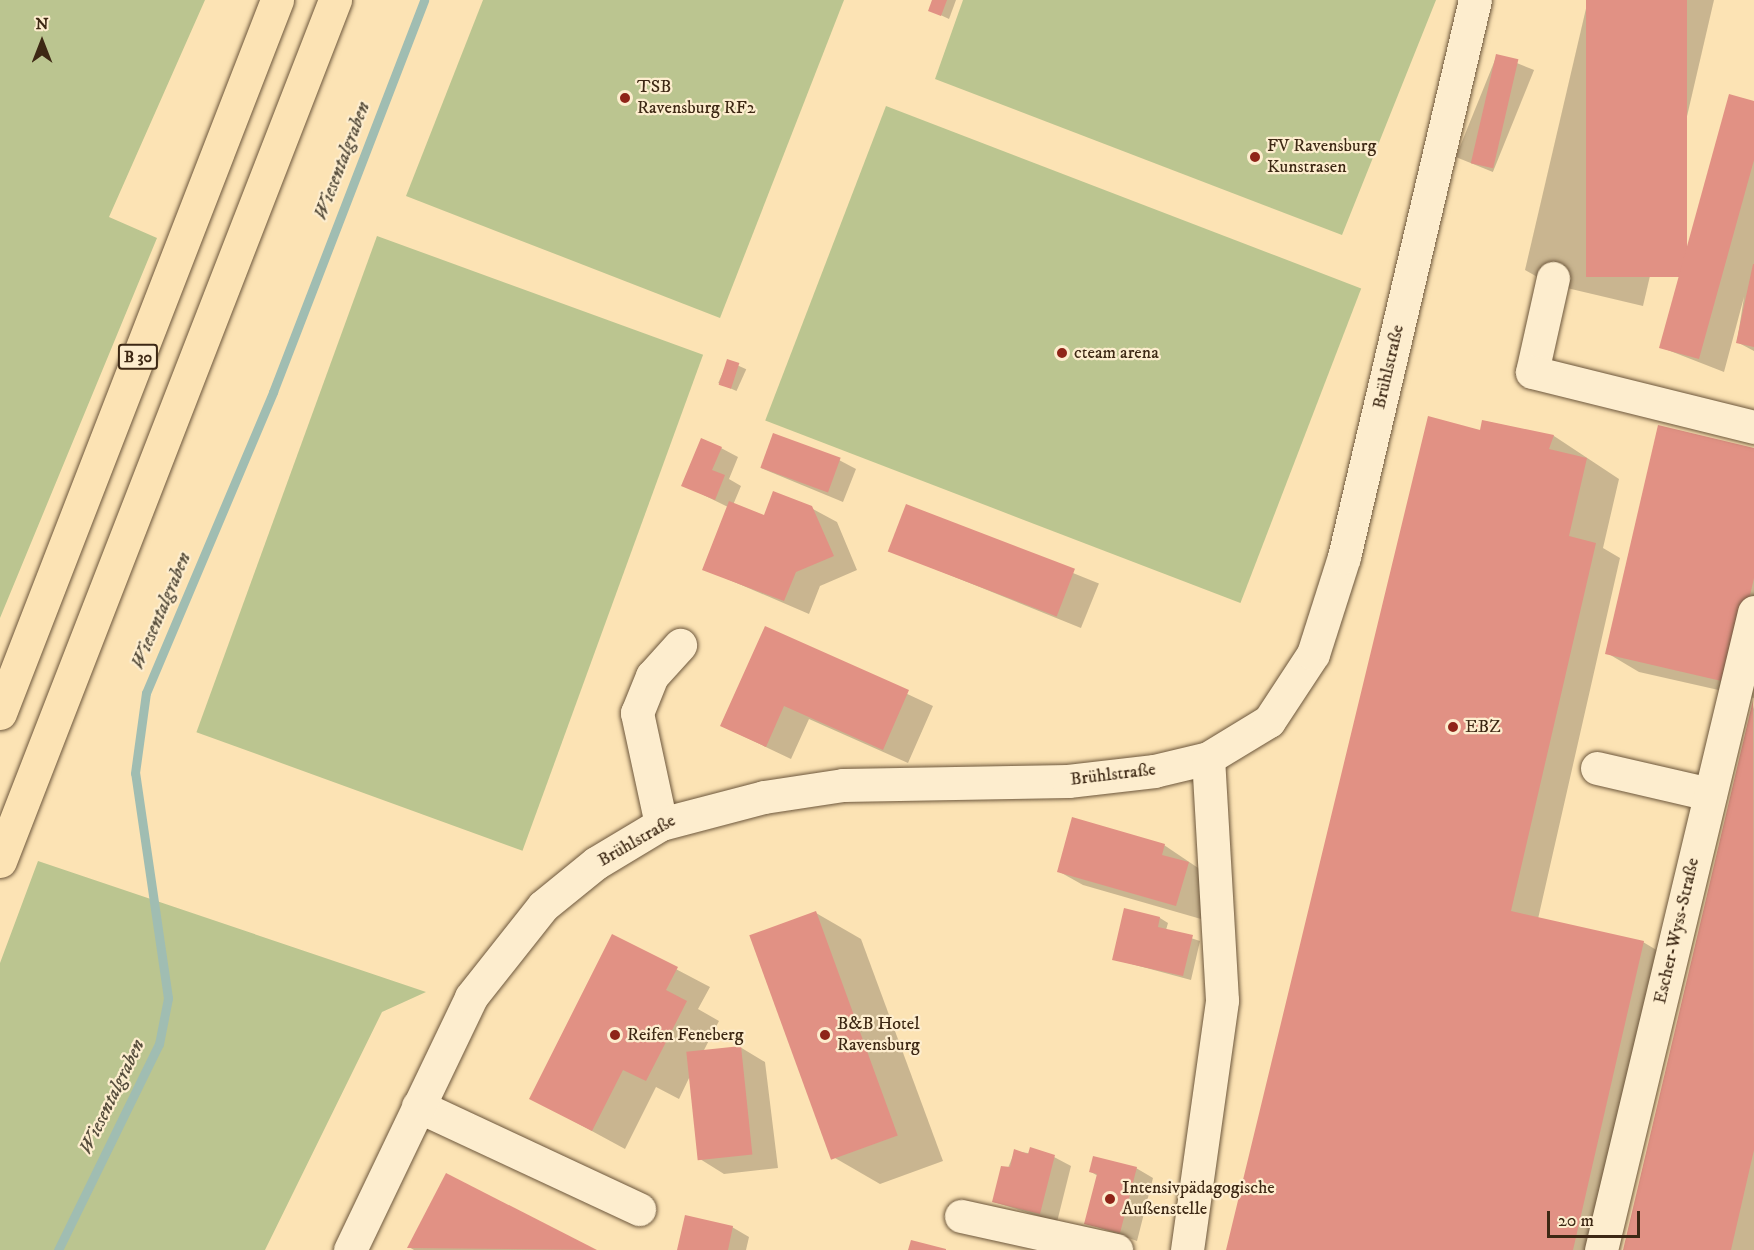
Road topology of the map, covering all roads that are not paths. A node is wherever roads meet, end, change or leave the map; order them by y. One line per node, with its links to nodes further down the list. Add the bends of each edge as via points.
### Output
1 (277, 0): 8 (highway, B 30)
2 (335, 0): 13 (highway)
3 (1475, 0): 9 (street, Brühlstraße, via 1344,557 1314,654 1269,720)
4 (1553, 278): 5 (street, via 1532,372)
5 (1754, 427)
6 (1754, 612): 11 (street, Escher-Wyss-Straße)
7 (680, 645): 12 (street, via 652,676 637,713)
8 (0, 713)
9 (1208, 758): 12 (street, Brühlstraße, via 1154,771 1068,781 843,785 764,797); 19 (street, via 1222,1000)
10 (1597, 768): 11 (street)
11 (1710, 794): 20 (street, Escher-Wyss-Straße)
12 (661, 825): 14 (street, Brühlstraße, via 596,864 543,906 471,997)
13 (0, 861)
14 (418, 1106): 15 (street); 17 (street, Brühlstraße)
15 (639, 1209)
16 (961, 1216): 18 (street)
17 (350, 1250)
18 (1116, 1250)
19 (1187, 1250)
20 (1601, 1250)

